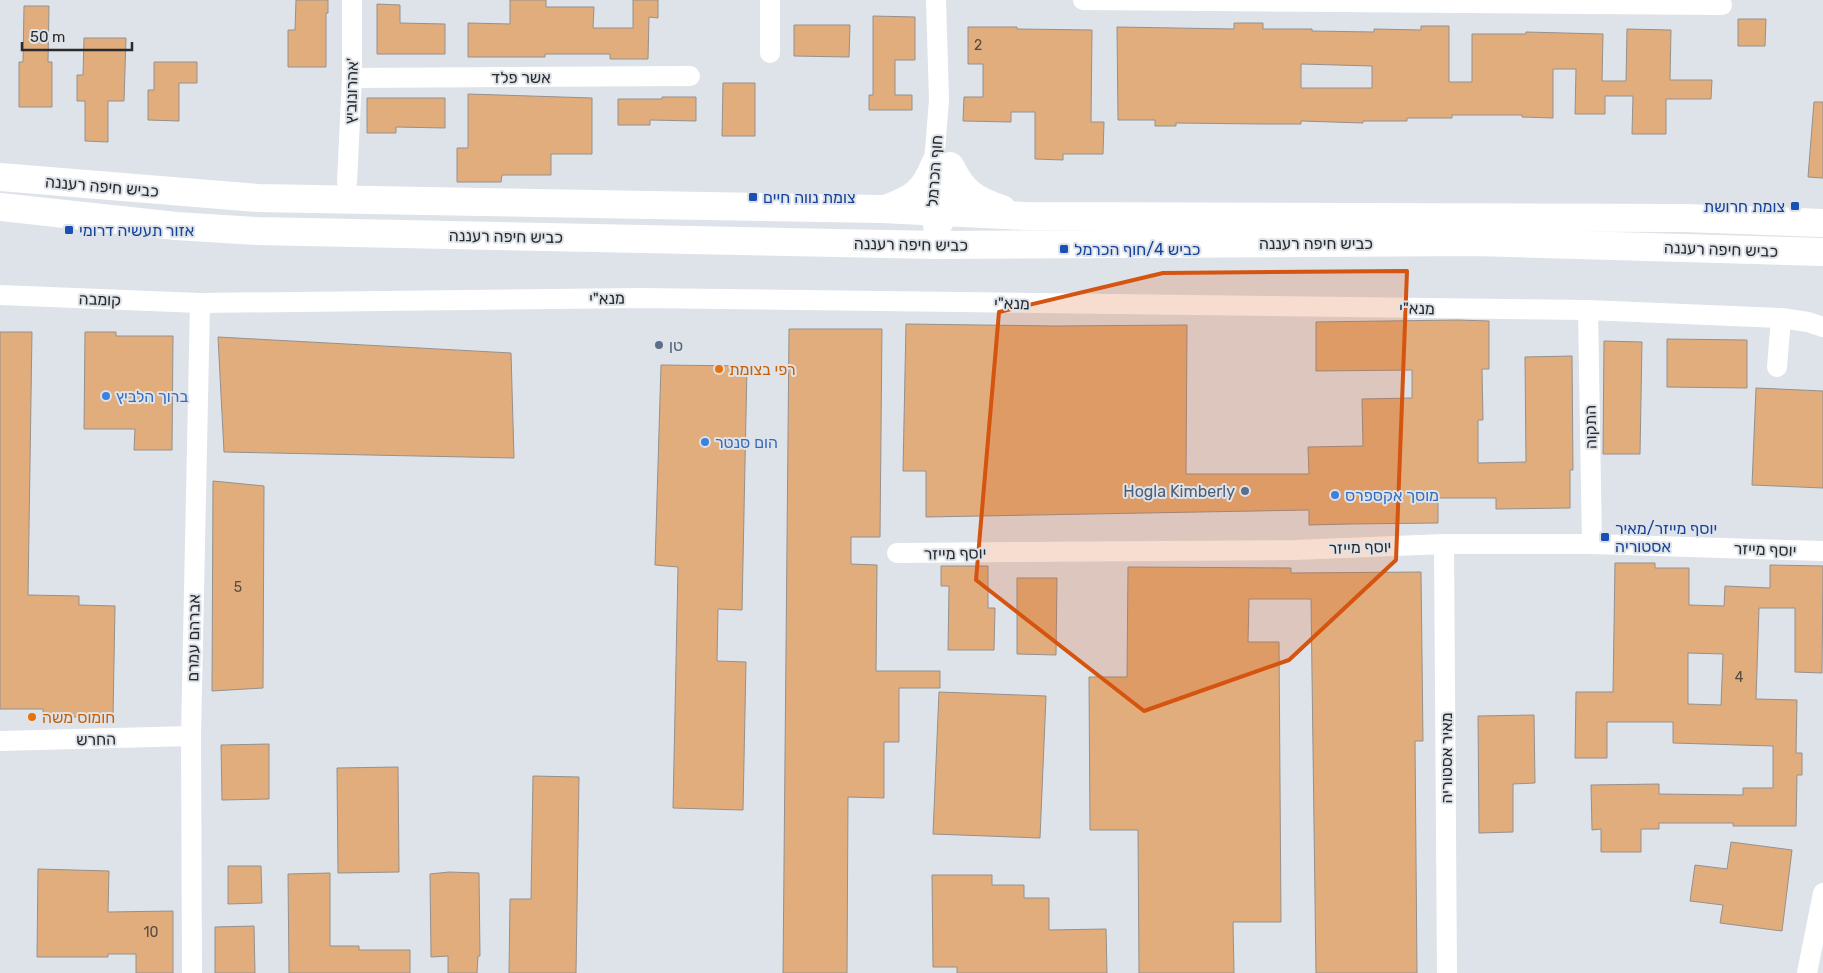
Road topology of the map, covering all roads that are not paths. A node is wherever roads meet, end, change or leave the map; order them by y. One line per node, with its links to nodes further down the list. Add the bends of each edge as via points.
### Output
1 (352, 0): 8 (street, אהרונוביץ')
2 (770, 0): 6 (street)
3 (936, 0): 9 (street, חוף הכרמל)
4 (1083, 0): 5 (street)
5 (1722, 6)
6 (770, 53)
7 (690, 76): 8 (street, אשר פלד)
8 (352, 78): 11 (street, אהרונוביץ')
9 (942, 165): 13 (highway, via 921,191 907,201); 14 (street, חוף הכרמל); 15 (highway, via 968,193 985,204)
10 (0, 178): 13 (highway, כביש חיפה רעננה, via 258,198)
11 (347, 182)
12 (0, 207): 17 (highway, כביש חיפה רעננה, via 176,226 257,231)
13 (882, 210): 14 (highway, כביש חיפה רעננה)
14 (939, 212): 15 (highway, כביש חיפה רעננה); 17 (street, חוף הכרמל)
15 (1025, 216): 16 (highway, כביש חיפה רעננה, via 1685,218)
16 (1823, 223)
17 (937, 245): 18 (highway, כביש חיפה רעננה, via 1474,242)
18 (1823, 252)
19 (0, 295): 20 (street, קומבה)
20 (200, 303): 21 (street, מנא"י, via 640,298); 29 (street, אברהם עמרם)
21 (1588, 310): 22 (street, מנא"י); 26 (street, התקוה)
22 (1781, 318): 23 (street, מנא"י); 24 (street)
23 (1823, 327)
24 (1777, 367)
25 (1444, 544): 26 (street, יוסף מייזר); 28 (street, יוסף מייזר, via 1296,550); 33 (street, מאיר אסטוריה)
26 (1592, 544): 27 (street, יוסף מייזר)
27 (1823, 551)
28 (898, 554)
29 (191, 736): 30 (street, החרש); 32 (street, אברהם עמרם)
30 (0, 741)
31 (1823, 893): 34 (street)
32 (192, 973)
33 (1447, 973)
34 (1807, 973)

